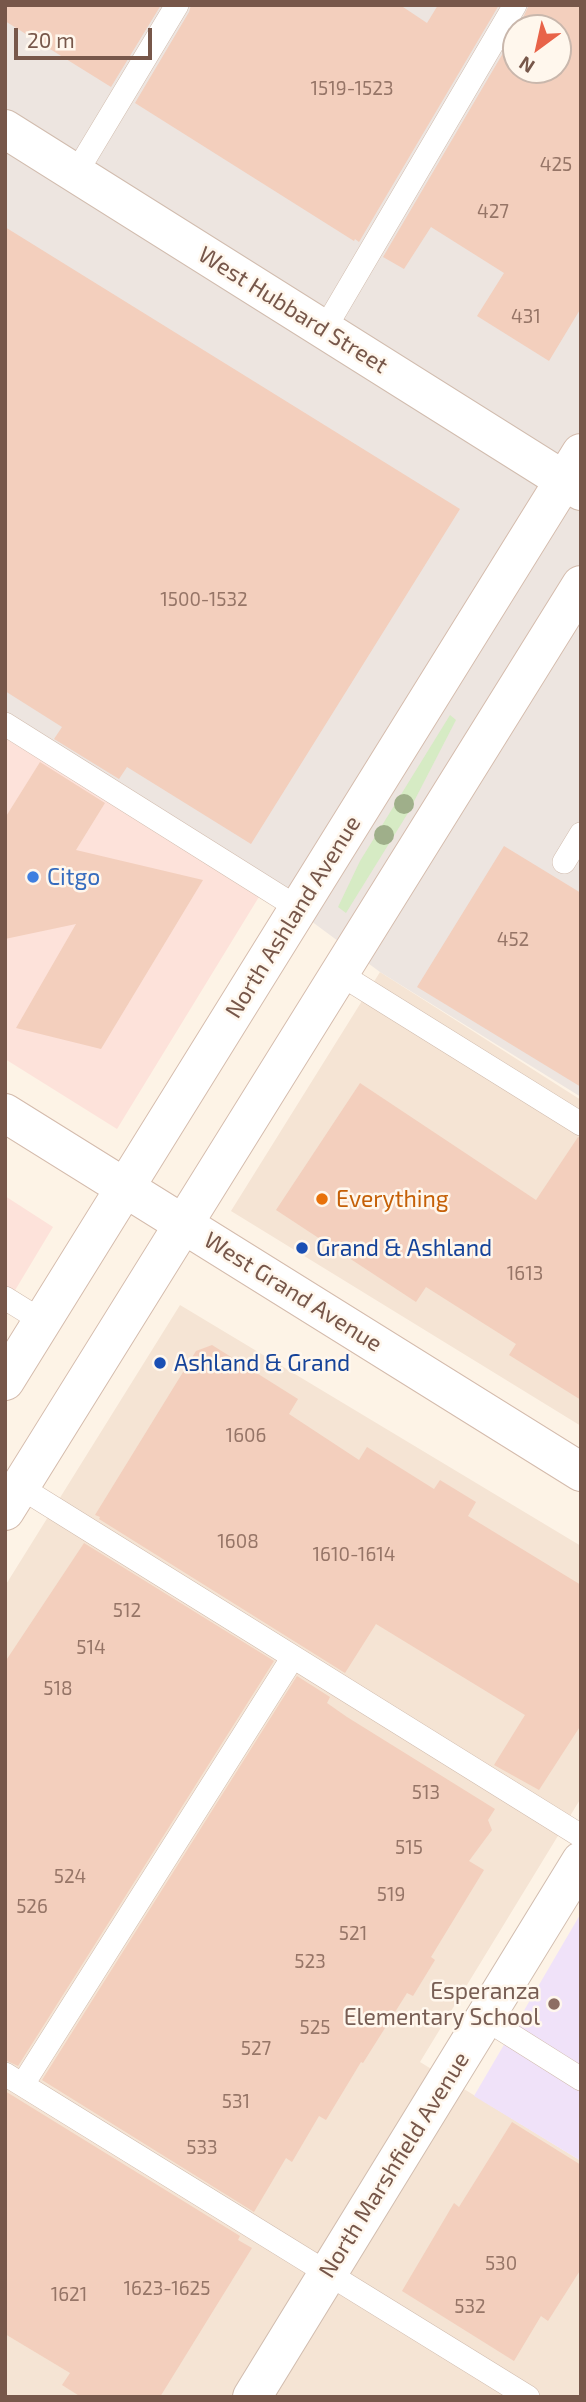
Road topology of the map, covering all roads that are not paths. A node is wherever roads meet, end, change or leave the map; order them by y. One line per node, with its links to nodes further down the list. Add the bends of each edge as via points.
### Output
1 (177, 5): 4 (lane)
2 (515, 5): 5 (lane)
3 (5, 129): 4 (main road, West Hubbard Street)
4 (76, 173): 5 (main road, West Hubbard Street)
5 (324, 330): 6 (main road, West Hubbard Street)
6 (575, 475): 11 (main road, North Ashland Avenue)
7 (581, 585): 12 (main road)
8 (5, 724): 11 (lane)
9 (581, 834): 10 (lane)
10 (564, 862)
11 (298, 908): 15 (main road, North Ashland Avenue)
12 (340, 974): 14 (lane); 16 (main road)
13 (5, 1114): 15 (main road, West Grand Avenue)
14 (581, 1124)
15 (125, 1188): 16 (main road, West Grand Avenue); 18 (main road, North Ashland Avenue)
16 (184, 1224): 20 (main road, West Grand Avenue); 21 (main road)
17 (5, 1298): 18 (lane)
18 (42, 1321): 19 (main road, North Ashland Avenue)
19 (5, 1381)
20 (581, 1472)
21 (13, 1499): 22 (lane)
22 (293, 1657): 23 (lane); 26 (lane)
23 (581, 1836)
24 (581, 1861): 25 (main road, North Marshfield Avenue)
25 (484, 2018): 27 (lane); 28 (main road, North Marshfield Avenue)
26 (14, 2079): 28 (lane)
27 (581, 2079)
28 (328, 2272): 29 (main road, North Marshfield Avenue); 30 (lane)
29 (252, 2397)
30 (528, 2397)

